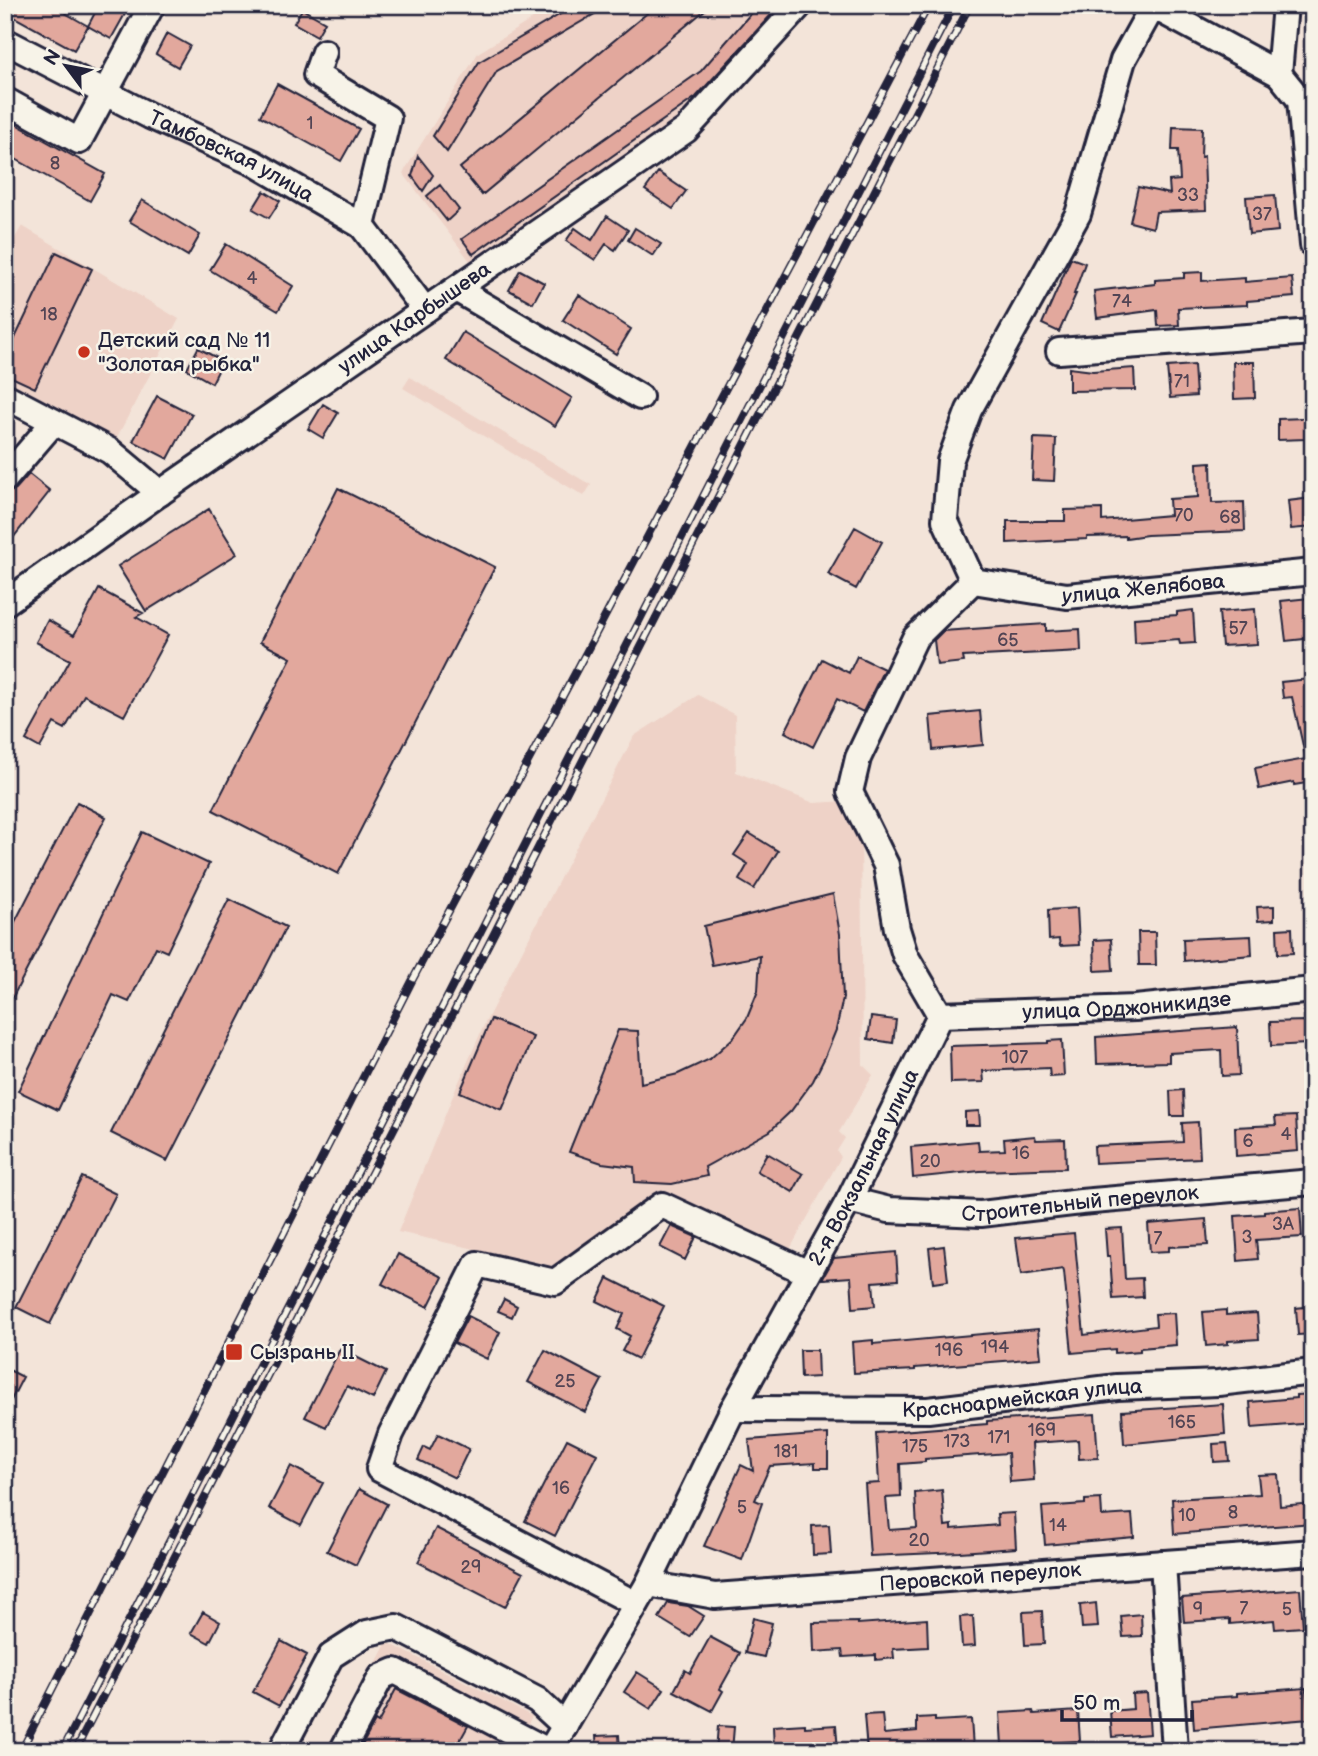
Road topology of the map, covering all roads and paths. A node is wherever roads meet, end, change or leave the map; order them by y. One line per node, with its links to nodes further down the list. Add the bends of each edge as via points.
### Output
1 (152, 5): 8 (street)
2 (800, 5): 13 (street, улица Карбышева, via 686,130)
3 (1285, 5): 7 (street)
4 (1152, 6): 7 (street); 23 (street, via 1122,60 1078,214 969,410 950,461 945,520)
5 (5, 41): 8 (street, Тамбовская улица)
6 (324, 52): 11 (street, via 316,75 388,118)
7 (1279, 74): 9 (street)
8 (106, 93): 10 (street, via 79,141); 11 (street, Тамбовская улица, via 254,163)
9 (1306, 99): 12 (street)
10 (5, 100)
11 (362, 226): 14 (street, Тамбовская улица)
12 (1313, 245)
13 (456, 289): 14 (street, улица Карбышева); 18 (street)
14 (425, 310): 21 (street, улица Карбышева)
15 (1313, 332): 16 (street)
16 (1059, 351)
17 (5, 396): 19 (street)
18 (640, 397)
19 (54, 422): 20 (street); 21 (street, via 110,451)
20 (5, 479)
21 (160, 493): 24 (street, улица Карбышева)
22 (1313, 572): 23 (street, улица Желябова, via 1067,596)
23 (973, 581): 26 (street, via 915,638 858,758 850,792 886,865 905,955)
24 (5, 603)
25 (1313, 989): 26 (street, улица Орджоникидзе, via 1135,1007)
26 (940, 1015): 28 (street, 2-я Вокзальная улица)
27 (1313, 1182): 28 (street, Строительный переулок, via 981,1213 889,1210)
28 (849, 1200): 29 (street, 2-я Вокзальная улица)
29 (808, 1273): 31 (street, 2-я Вокзальная улица); 34 (street, Перовской переулок, via 662,1205 555,1282 477,1264 391,1434 379,1469)
30 (1313, 1372): 31 (street, Красноармейская улица, via 1218,1383 1117,1387 928,1410)
31 (733, 1409): 34 (street, 2-я Вокзальная улица)
32 (1313, 1552): 33 (street, Перовской переулок)
33 (1163, 1563): 34 (street, Перовской переулок, via 715,1595); 39 (street)
34 (642, 1594): 35 (street, 2-я Вокзальная улица)
35 (565, 1726): 36 (street, via 537,1700 396,1627 367,1633 331,1657); 38 (street, 2-я Вокзальная улица)
36 (281, 1751)
37 (342, 1751): 38 (street, via 381,1677 395,1671)
38 (549, 1751)
39 (1175, 1751)

